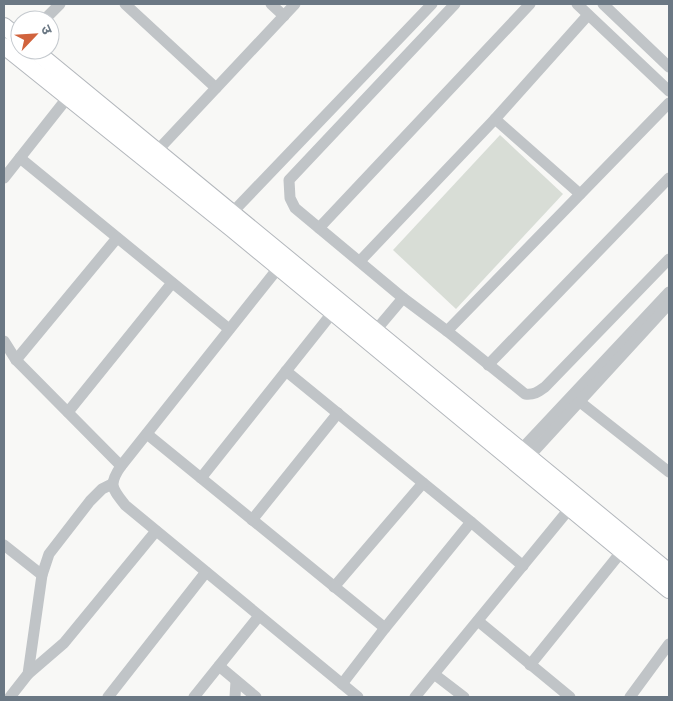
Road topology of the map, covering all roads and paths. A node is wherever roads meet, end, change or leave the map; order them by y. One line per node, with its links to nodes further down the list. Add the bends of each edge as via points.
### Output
1 (125, 4): 15 (street)
2 (271, 4): 10 (street)
3 (296, 4): 10 (street)
4 (432, 4): 25 (street)
5 (455, 4): 26 (street, via 289,180 290,198 295,208)
6 (530, 4): 26 (street)
7 (578, 4): 9 (street)
8 (603, 4): 14 (street)
9 (588, 15): 16 (street); 19 (street)
10 (284, 16): 15 (street)
11 (4, 26): 12 (street)
12 (9, 48): 17 (street)
13 (46, 60): 20 (street)
14 (669, 67)
15 (216, 88): 20 (street)
16 (669, 91)
17 (68, 97): 21 (street); 25 (street)
18 (669, 103): 24 (street)
19 (495, 119): 24 (street); 29 (street)
20 (157, 151): 25 (street)
21 (20, 158): 22 (street); 27 (street)
22 (4, 178)
23 (669, 178): 41 (street)
24 (580, 194): 38 (street)
25 (228, 217): 30 (street); 37 (street)
26 (319, 228): 29 (street)
27 (117, 238): 31 (street); 40 (street)
28 (669, 259): 41 (street, via 538,392 525,394)
29 (360, 261): 33 (street)
30 (279, 267): 35 (street); 36 (street)
31 (172, 283): 36 (street); 44 (street)
32 (669, 292): 47 (street)
33 (403, 298): 37 (street); 38 (street)
34 (669, 304): 43 (street)
35 (333, 312): 42 (street); 47 (street)
36 (229, 330): 46 (street)
37 (376, 330): 47 (street)
38 (447, 331): 41 (street)
39 (4, 341): 40 (street)
40 (16, 360): 44 (street)
41 (488, 364)
42 (286, 371): 45 (street); 50 (street)
43 (580, 402): 47 (street); 49 (street)
44 (68, 412): 48 (street)
45 (338, 413): 51 (street); 54 (street)
46 (147, 434): 48 (street); 50 (street)
47 (521, 458): 53 (street); 61 (street)
48 (122, 466): 52 (street)
49 (669, 472)
50 (201, 478): 54 (street)
51 (423, 483): 55 (street); 63 (street)
52 (112, 484): 56 (street, via 125,505); 62 (street, via 90,501 49,554)
53 (570, 508): 58 (street); 59 (street)
54 (252, 520): 63 (street)
55 (471, 522): 59 (street); 67 (street)
56 (156, 531): 60 (street); 71 (street, via 64,643)
57 (4, 544): 62 (street)
58 (622, 551): 64 (street); 69 (street)
59 (523, 566): 66 (street)
60 (206, 572): 65 (street); 76 (street)
61 (669, 572)
62 (42, 575): 71 (street)
63 (334, 587): 67 (street)
64 (669, 590)
65 (259, 616): 70 (street); 74 (street)
66 (478, 621): 69 (street); 72 (street)
67 (385, 628): 74 (street)
68 (669, 644): 84 (street)
69 (530, 665): 83 (street)
70 (218, 666): 73 (street); 77 (street)
71 (28, 674): 75 (street)
72 (434, 674): 81 (street); 82 (street)
73 (236, 681): 78 (street); 79 (street)
74 (342, 684): 80 (street)
75 (10, 697)
76 (108, 697)
77 (194, 697)
78 (235, 697)
79 (256, 697)
80 (358, 697)
81 (415, 697)
82 (464, 697)
83 (570, 697)
84 (630, 697)

